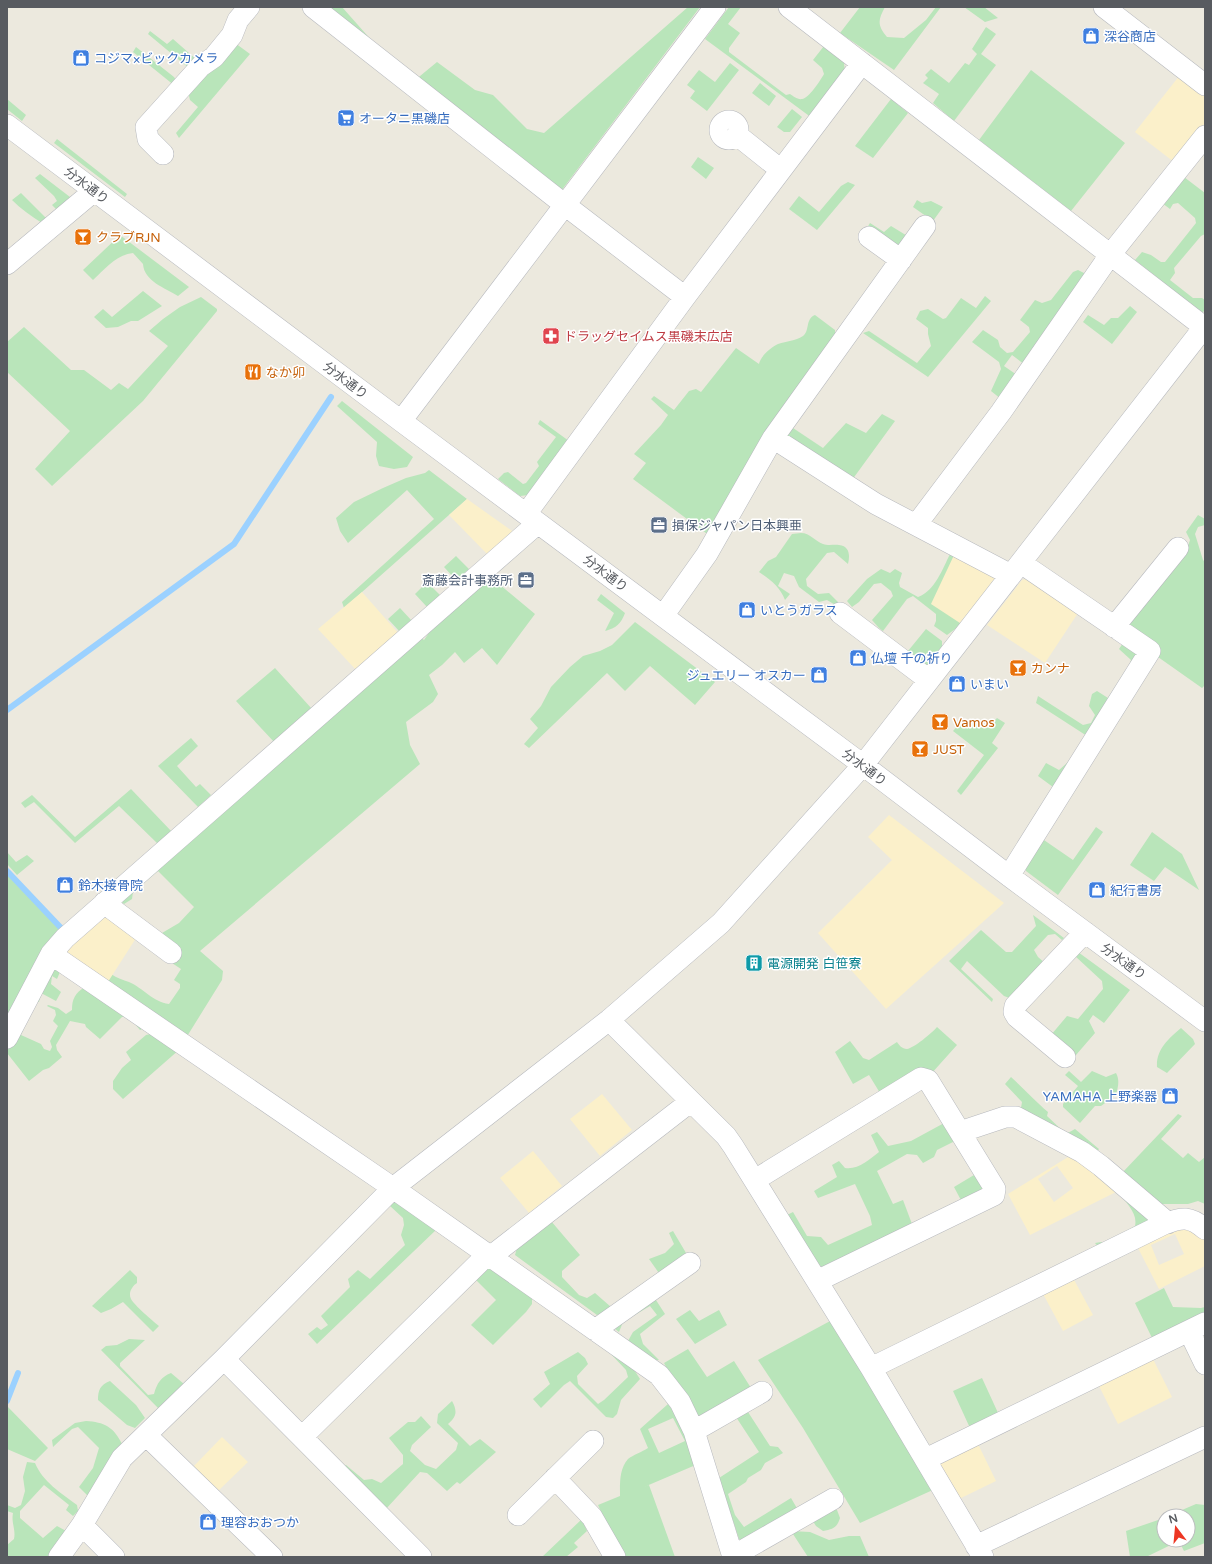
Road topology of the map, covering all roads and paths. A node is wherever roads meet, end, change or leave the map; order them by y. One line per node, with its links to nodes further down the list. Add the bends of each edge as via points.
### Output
1 (249, 7): 11 (street, via 238,20 232,35 214,57 201,66 146,127 148,139)
2 (313, 7): 14 (street)
3 (714, 7): 14 (street)
4 (789, 7): 6 (street)
5 (1104, 7): 7 (street)
6 (862, 63): 12 (street); 17 (street)
7 (1205, 85)
8 (7, 125): 13 (street, 分水通り)
9 (737, 135): 12 (street)
10 (1205, 136): 17 (street)
11 (163, 154)
12 (781, 170): 20 (street)
13 (94, 190): 19 (street); 22 (street, 分水通り)
14 (565, 205): 20 (street); 22 (street)
15 (925, 226): 18 (street)
16 (869, 237): 18 (street)
17 (1110, 255): 21 (street); 25 (street, via 1001,412)
18 (901, 260): 23 (street)
19 (7, 264)
20 (685, 297): 24 (street)
21 (1205, 326): 27 (street)
22 (400, 421): 24 (street, 分水通り)
23 (773, 438): 25 (street, via 876,504); 29 (street, via 707,554)
24 (532, 518): 29 (street, 分水通り); 34 (street)
25 (916, 525): 27 (street)
26 (1178, 548): 30 (street)
27 (1016, 569): 30 (street); 31 (street)
28 (840, 613): 31 (street)
29 (663, 616): 32 (street, 分水通り)
30 (1114, 627): 33 (street, via 1150,651)
31 (929, 680): 32 (street)
32 (863, 765): 33 (street, 分水通り); 38 (street, via 721,924)
33 (1009, 876): 35 (street, 分水通り)
34 (104, 903): 36 (street); 37 (street)
35 (1085, 932): 39 (street, 分水通り); 41 (street, via 1015,1006 1014,1012 1016,1017)
36 (171, 953)
37 (51, 954): 40 (street); 45 (street)
38 (608, 1020): 42 (street); 45 (street)
39 (1205, 1021)
40 (7, 1038)
41 (1065, 1057)
42 (690, 1102): 44 (street, via 726,1136); 48 (street)
43 (960, 1132): 44 (street, via 928,1080 921,1078); 46 (street, via 1005,1117 1016,1117 1082,1152); 50 (street, via 995,1189 994,1195)
44 (754, 1180): 50 (street)
45 (393, 1188): 48 (street); 53 (street)
46 (1168, 1223): 47 (street, via 1188,1219); 55 (street)
47 (1205, 1229)
48 (489, 1256): 52 (street); 59 (street)
49 (690, 1263): 52 (street)
50 (817, 1281): 55 (street)
51 (1197, 1327): 54 (street); 62 (street)
52 (595, 1330): 57 (street, via 660,1375 680,1402)
53 (224, 1359): 58 (street); 59 (street)
54 (1205, 1364)
55 (871, 1368): 62 (street)
56 (762, 1392): 57 (street)
57 (694, 1431): 68 (street)
58 (146, 1435): 66 (street, via 122,1458); 71 (street)
59 (302, 1437): 72 (street)
60 (1205, 1437): 67 (street)
61 (593, 1441): 63 (street)
62 (926, 1459): 67 (street)
63 (555, 1478): 65 (street); 73 (street, via 590,1513)
64 (833, 1498): 68 (street)
65 (518, 1514)
66 (82, 1525): 69 (street); 70 (street)
67 (980, 1552)
68 (733, 1556)
69 (59, 1557)
70 (114, 1557)
71 (272, 1557)
72 (421, 1557)
73 (615, 1557)

